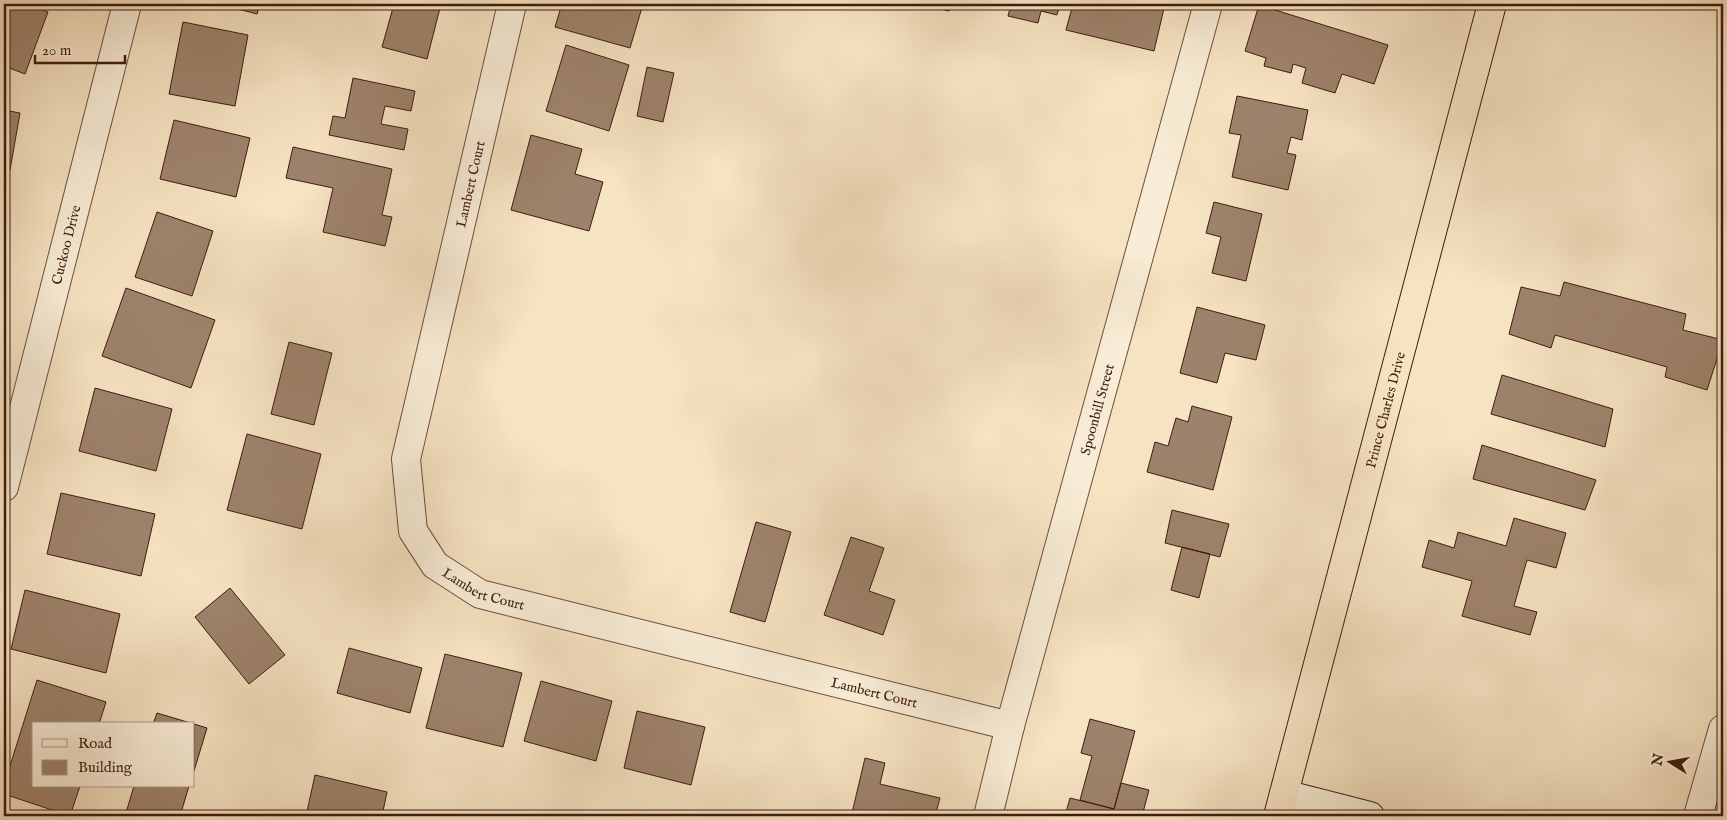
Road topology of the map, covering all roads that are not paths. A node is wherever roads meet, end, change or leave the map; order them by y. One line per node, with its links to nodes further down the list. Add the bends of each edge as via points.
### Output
1 (127, 4): 5 (street, Cuckoo Drive)
2 (512, 4): 6 (street, Lambert Court, via 406,459 413,531 435,565 480,594)
3 (1208, 4): 6 (street, Spoonbill Street)
4 (1492, 4): 8 (highway, Prince Charles Drive)
5 (4, 486)
6 (1010, 726): 9 (street, Spoonbill Street)
7 (1723, 729): 11 (street)
8 (1281, 805): 10 (street)
9 (988, 816)
10 (1370, 816)
11 (1698, 816)

